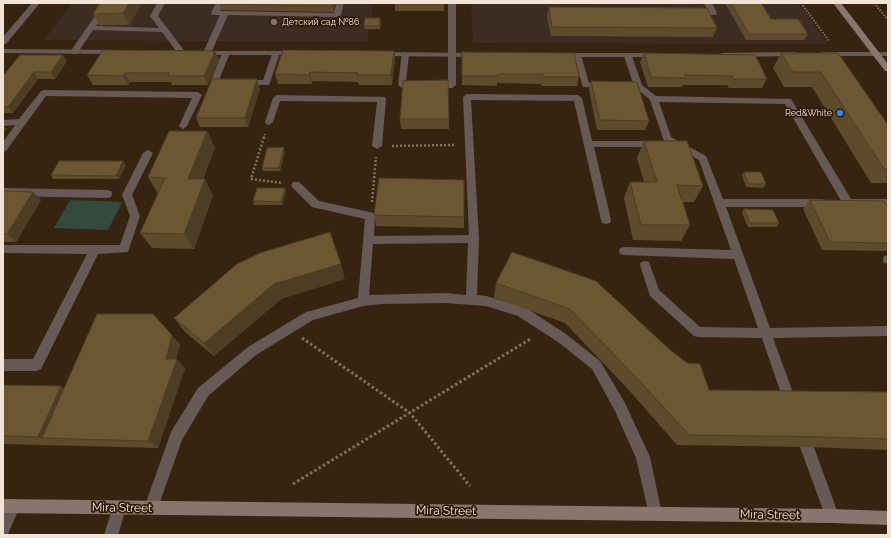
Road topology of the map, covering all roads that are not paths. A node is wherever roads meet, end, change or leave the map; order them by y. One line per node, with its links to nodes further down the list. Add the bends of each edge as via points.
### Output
1 (36, 3): 13 (street)
2 (108, 3): 11 (street)
3 (161, 3): 12 (street, via 154,16)
4 (220, 3): 9 (street, via 215,13)
5 (340, 3): 9 (street, via 337,15)
6 (452, 3): 23 (street)
7 (708, 3): 10 (street)
8 (838, 3): 26 (main road)
9 (225, 13): 17 (street)
10 (713, 13)
11 (90, 28): 12 (street); 15 (street)
12 (164, 30): 17 (street, via 184,53)
13 (3, 42)
14 (3, 51): 15 (street)
15 (74, 52): 16 (street)
16 (128, 52)
17 (207, 53): 18 (street)
18 (226, 53): 19 (street); 36 (street, via 214,83)
19 (276, 53): 20 (street); 36 (street)
20 (306, 53)
21 (374, 54): 22 (street)
22 (405, 54): 23 (street); 23 (street, via 402,85 452,85)
23 (452, 54): 28 (street)
24 (799, 54): 32 (street)
25 (815, 54): 26 (street)
26 (876, 54): 27 (street); 34 (main road)
27 (888, 54)
28 (483, 55)
29 (554, 55): 30 (street)
30 (577, 55): 33 (street); 35 (street, via 586,85)
31 (667, 55): 33 (street)
32 (714, 55)
33 (628, 56): 37 (street, via 634,86)
34 (888, 69)
35 (615, 86)
36 (272, 90): 39 (street); 44 (street, via 382,99)
37 (654, 99): 43 (street, via 668,139); 52 (street, via 788,101)
38 (22, 122): 40 (street); 41 (street, via 44,93 198,95); 45 (street)
39 (269, 122)
40 (3, 123)
41 (183, 126)
42 (589, 144): 43 (street); 53 (street); 54 (street, via 578,98 467,97)
43 (676, 144): 51 (street, via 703,158)
44 (377, 146)
45 (3, 149)
46 (148, 153): 57 (street, via 127,196 135,216 124,249)
47 (296, 185): 55 (street, via 316,204 370,216)
48 (3, 192): 49 (street)
49 (107, 194)
50 (888, 202): 52 (street)
51 (719, 203): 52 (street); 59 (street)
52 (848, 203)
53 (606, 220)
54 (474, 239): 55 (street); 61 (street)
55 (368, 240): 62 (street)
56 (3, 248): 57 (street)
57 (95, 250): 65 (street, via 37,365)
58 (624, 251): 59 (street)
59 (737, 255): 64 (street)
60 (644, 265): 64 (street, via 654,294 698,332)
61 (471, 300): 62 (street, via 445,298); 71 (street, via 486,301 522,312 562,338 596,365 620,407 643,456)
62 (363, 301): 70 (street, via 310,316 252,351 203,392 176,437)
63 (888, 330): 64 (street)
64 (765, 333): 66 (street)
65 (3, 365)
66 (790, 401)
67 (807, 447): 72 (street)
68 (8, 506): 69 (main road, Mira Street); 74 (street)
69 (119, 508): 70 (main road, Mira Street); 75 (street)
70 (151, 508): 71 (main road, Mira Street)
71 (655, 514): 72 (main road, Mira Street)
72 (832, 516): 73 (main road, Mira Street)
73 (888, 518)
74 (3, 529)
75 (112, 535)

